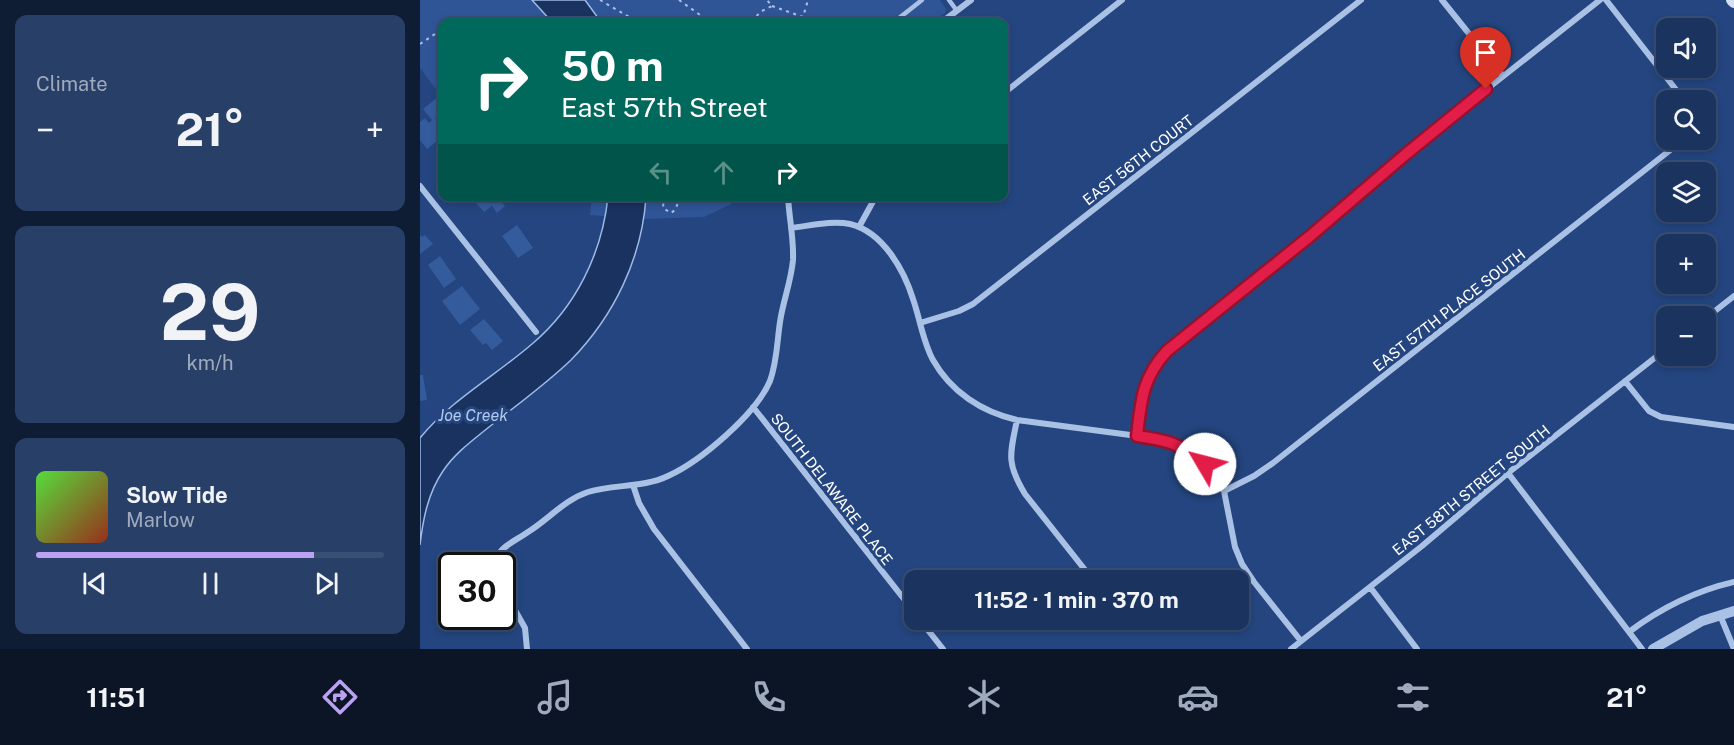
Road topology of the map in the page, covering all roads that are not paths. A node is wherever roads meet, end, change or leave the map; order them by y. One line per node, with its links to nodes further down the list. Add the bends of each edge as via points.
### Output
1 (922, 0): 10 (lane)
2 (949, 0): 9 (lane)
3 (971, 0): 9 (street)
4 (1122, 0): 13 (street)
5 (1361, 0): 23 (street, EAST 56TH COURT, via 973,304)
6 (1442, 0): 12 (street)
7 (1600, 0): 12 (street)
8 (1606, 0): 14 (street)
9 (957, 11): 11 (street)
10 (899, 18)
11 (947, 18)
12 (1503, 76): 30 (street, via 1167,351 1146,381)
13 (1008, 90)
14 (1676, 90)
15 (1670, 150): 33 (street, EAST 57TH PLACE SOUTH, via 1273,463)
16 (420, 186): 24 (street)
17 (788, 201): 20 (street)
18 (873, 201): 19 (street)
19 (859, 227): 20 (street, via 835,224); 23 (street, via 874,236 899,268)
20 (791, 228): 27 (street, via 791,276 774,368)
21 (1734, 296): 22 (street)
22 (1716, 310)
23 (921, 323): 28 (street, via 932,359 948,381 983,409)
24 (536, 332)
25 (1656, 356): 26 (street, EAST 58TH STREET SOUTH)
26 (1625, 381): 29 (street, via 1649,411 1661,417); 31 (street, EAST 58TH STREET SOUTH)
27 (753, 407): 32 (street, via 683,467 653,482); 38 (street, SOUTH DELAWARE PLACE)
28 (1017, 420): 30 (street); 35 (street, via 1010,458 1017,482)
29 (1734, 427)
30 (1137, 436): 33 (street, via 1167,440 1185,449 1205,464)
31 (1508, 473): 37 (street, EAST 58TH STREET SOUTH); 43 (street)
32 (633, 485): 34 (street, via 603,488 566,502); 46 (street, via 654,529)
33 (1224, 491): 44 (street, via 1242,564)
34 (499, 552)
35 (1085, 570)
36 (1734, 582): 43 (street, via 1675,602)
37 (1370, 588): 44 (street, EAST 58TH STREET SOUTH); 49 (street)
38 (904, 599)
39 (1734, 611): 41 (street)
40 (516, 612): 45 (street, via 525,628)
41 (1720, 615): 51 (street); 52 (street)
42 (928, 630): 47 (street)
43 (1629, 632): 50 (street)
44 (1301, 641): 48 (street, EAST 58TH STREET SOUTH)
45 (526, 649)
46 (747, 649)
47 (943, 649)
48 (1291, 649)
49 (1417, 649)
50 (1642, 649)
51 (1653, 649)
52 (1734, 649)

